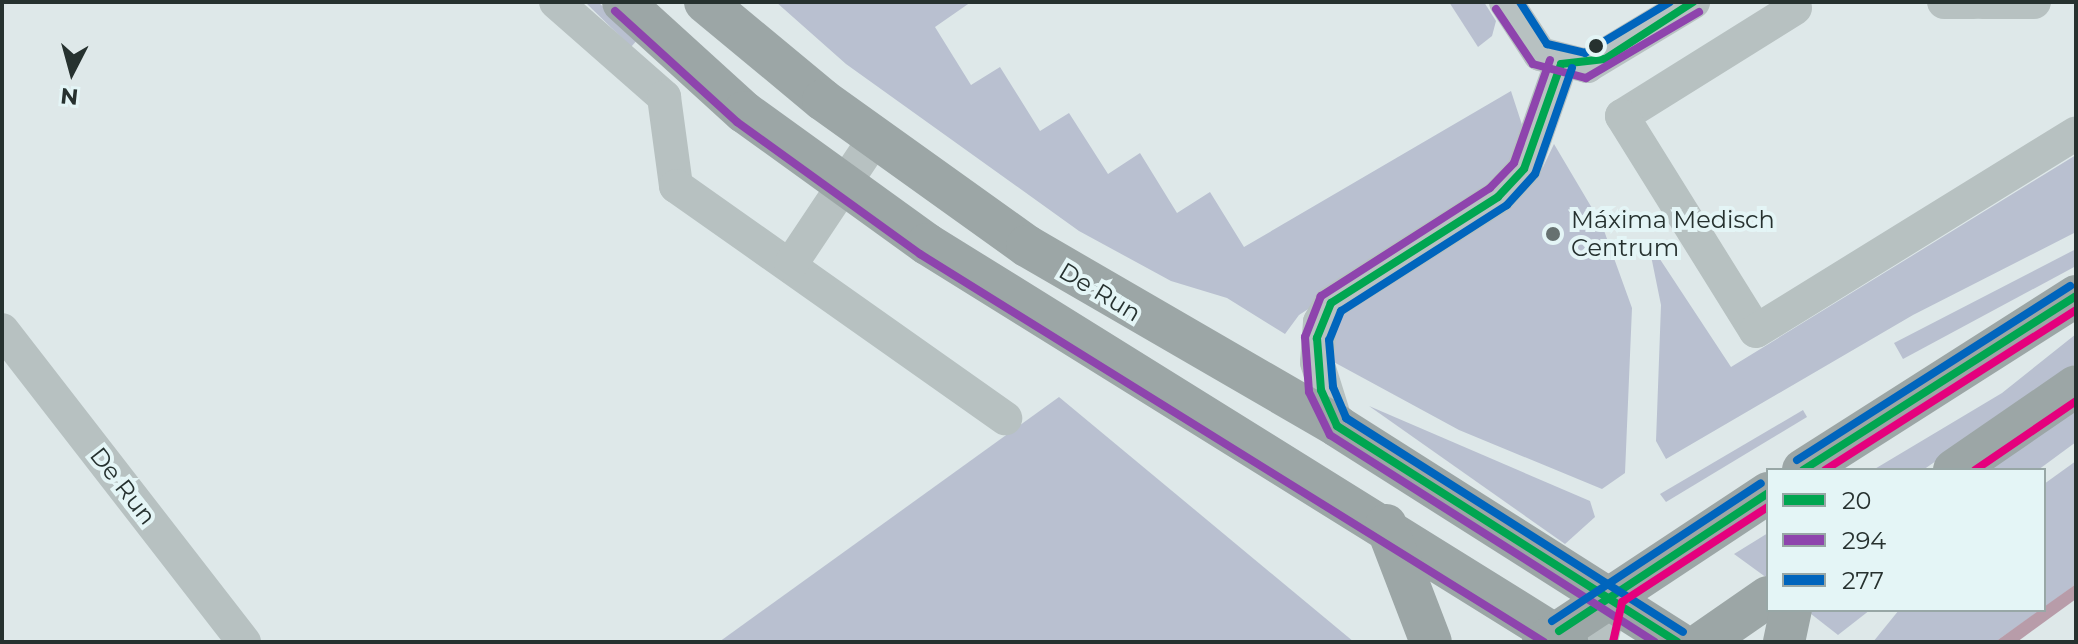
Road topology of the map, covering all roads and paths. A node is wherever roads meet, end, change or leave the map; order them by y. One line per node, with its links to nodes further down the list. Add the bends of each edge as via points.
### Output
1 (556, 2): 15 (street, via 664,97 676,186)
2 (623, 2): 14 (main road, via 744,112)
3 (705, 2): 13 (main road, De Run)
4 (1506, 2): 11 (street, via 1540,54)
5 (1693, 2): 11 (street, via 1605,59)
6 (1944, 2): 7 (street)
7 (1974, 2)
8 (1982, 2): 9 (street)
9 (2031, 4)
10 (1795, 8): 12 (street, via 1622,116 1756,331)
11 (1561, 64): 20 (street, via 1524,169 1498,197 1331,303 1320,322 1317,362)
12 (2076, 133)
13 (875, 138): 14 (street); 20 (main road, De Run, via 1088,287)
14 (843, 186): 15 (street); 24 (main road, via 980,279)
15 (791, 264): 19 (street)
16 (2076, 296): 21 (main road)
17 (2, 330): 29 (street, De Run)
18 (2076, 386): 22 (main road)
19 (1005, 418)
20 (1337, 426): 25 (main road, De Run)
21 (1806, 468)
22 (1957, 468)
23 (1766, 494): 25 (main road)
24 (1386, 525): 28 (main road); 30 (main road)
25 (1611, 595): 28 (main road); 31 (street); 32 (main road, De Run)
26 (1766, 598): 33 (main road)
27 (1791, 612): 34 (main road)
28 (1555, 639)
29 (244, 642)
30 (1431, 642)
31 (1601, 642)
32 (1677, 642)
33 (1703, 642)
34 (1784, 642)

